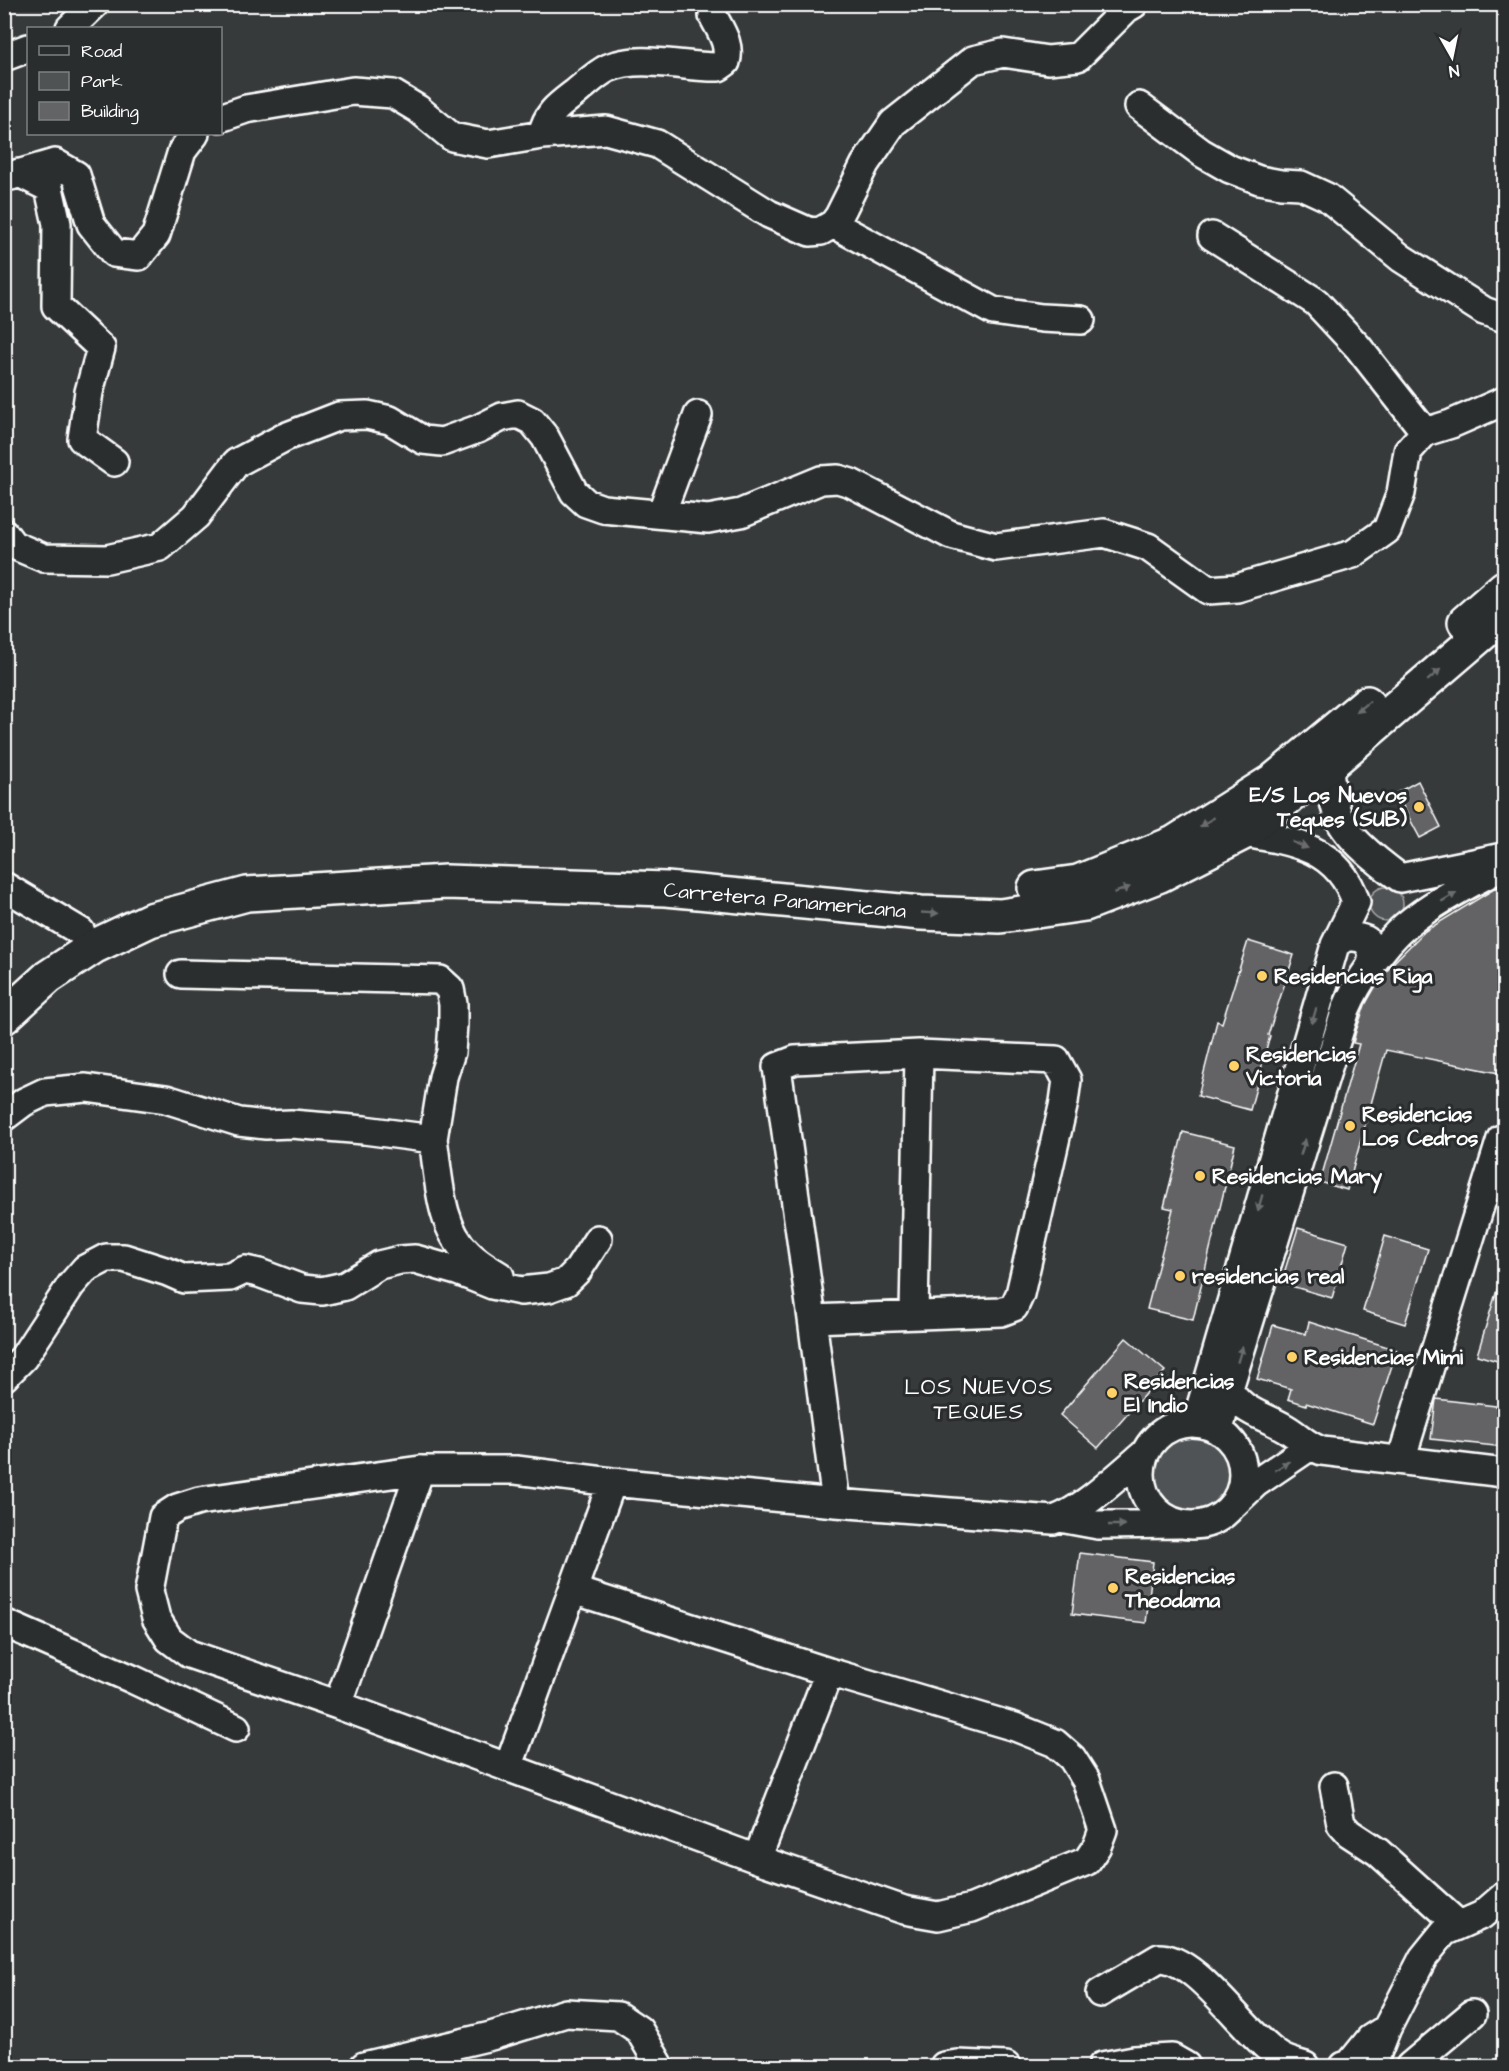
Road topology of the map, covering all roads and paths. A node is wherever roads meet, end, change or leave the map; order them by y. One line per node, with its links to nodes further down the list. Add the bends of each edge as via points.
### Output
1 (95, 4): 4 (street)
2 (1134, 4): 12 (street, via 1078,57 1048,60 1003,52 973,60 894,123)
3 (713, 16): 10 (street, via 727,43 726,62 719,67 652,63 621,64 607,69 556,108 546,120)
4 (71, 27)
5 (27, 48): 6 (street)
6 (4, 57)
7 (1139, 106): 14 (street, via 1230,169 1259,180 1300,185 1327,197 1401,258 1484,311)
8 (222, 117): 10 (street, via 246,109 353,91 393,94 452,137 488,144)
9 (194, 135): 11 (street, via 182,152 156,235 139,256 114,253 108,246 91,224 76,175 55,163)
10 (542, 135): 12 (street, via 606,130 657,144 769,214 810,232)
11 (12, 175): 19 (street, via 49,188 57,224 56,306 101,348 82,439)
12 (833, 224): 15 (street, via 993,311)
13 (1212, 236): 18 (street, via 1316,302 1358,347)
14 (1504, 318)
15 (1081, 320)
16 (1504, 401): 18 (street)
17 (698, 415): 20 (street)
18 (1425, 432): 20 (street, via 1408,451 1401,493 1387,530 1353,554 1237,588 1208,590 1148,547 1104,533 996,547 951,535 838,479 821,480 741,513 708,519)
19 (114, 462)
20 (661, 514): 21 (street, via 603,509 586,503 574,492 532,421 518,414 442,442 423,440 390,420 367,415 339,416 285,437 236,463 196,516 160,547 107,559 44,558 13,545)
21 (4, 533)
22 (1504, 588): 32 (main road, Carretera Panamericana, one-way to 32, via 1274,780 1174,843 1078,882 996,895 668,872 445,865 245,879 147,900)
23 (1504, 615): 24 (main road, Carretera Panamericana, one-way to 23)
24 (1328, 766): 25 (main road, Carretera Panamericana); 28 (street, via 1339,819 1350,834)
25 (1243, 833): 30 (street, one-way to 30, via 1288,840 1320,854 1340,871); 37 (main road, Carretera Panamericana, one-way to 25, via 48,977 95,946 150,920 247,894 458,883 666,889 921,913 1000,916 1085,904 1160,875)
26 (1504, 857): 28 (street)
27 (1504, 866): 31 (street, one-way to 27)
28 (1400, 878): 30 (street, via 1371,878); 31 (street, via 1413,891 1415,900 1411,919)
29 (11, 895): 32 (street)
30 (1356, 902): 31 (street, via 1362,921 1378,932 1388,933); 33 (street)
31 (1405, 926): 34 (street)
32 (81, 933): 36 (main road, Carretera Panamericana, via 28,967)
33 (1335, 945): 34 (street, via 1345,938 1366,940 1372,952); 48 (street, one-way to 48)
34 (1371, 965): 47 (street, one-way to 34, via 1346,1009 1353,990)
35 (180, 974): 40 (street, via 440,980 450,989 453,1024)
36 (4, 989)
37 (4, 1017)
38 (919, 1054): 44 (street); 44 (street, via 1056,1060 1067,1080 1014,1307 1001,1312); 45 (street, via 795,1060 777,1067)
39 (4, 1118): 40 (street, via 45,1092 86,1088 166,1099 239,1122)
40 (433, 1139): 43 (street, via 446,1219 456,1240 468,1254)
41 (1504, 1140): 51 (street, via 1501,1138)
42 (598, 1239): 43 (street, via 566,1282)
43 (521, 1291): 46 (street, via 415,1260 378,1264 345,1286 322,1291 302,1289 244,1270 230,1277 184,1279 124,1258 106,1258 84,1269 22,1358)
44 (914, 1314): 45 (street)
45 (812, 1319): 55 (street)
46 (4, 1377)
47 (1229, 1388): 48 (street); 49 (street, via 1233,1397 1256,1415 1291,1431)
48 (1207, 1427): 50 (street, via 1179,1425 1163,1431); 56 (street, via 1231,1441 1240,1455 1242,1487)
49 (1315, 1449): 51 (street); 56 (street, one-way to 49, via 1256,1483)
50 (1144, 1454): 57 (street); 58 (street, via 1140,1467 1143,1492 1156,1512)
51 (1401, 1460): 53 (street)
52 (420, 1470): 54 (street, via 516,1470); 62 (street); 62 (street, via 199,1501 163,1517 149,1591 156,1618 169,1638 189,1654)
53 (1504, 1473)
54 (612, 1482): 55 (street); 59 (street)
55 (836, 1503): 57 (street)
56 (1224, 1514): 58 (street, via 1194,1526)
57 (1060, 1518): 58 (street, one-way to 58, via 1098,1525)
58 (1183, 1524)
59 (573, 1590): 61 (street); 64 (street)
60 (4, 1623): 63 (street)
61 (829, 1672): 66 (street); 66 (street, via 1015,1727 1055,1743 1072,1758 1086,1780 1104,1830 1087,1861 972,1908 938,1916 904,1910)
62 (338, 1705): 64 (street)
63 (236, 1728)
64 (508, 1768): 66 (street)
65 (1334, 1786): 68 (street, via 1341,1824 1349,1833 1378,1852)
66 (757, 1859)
67 (1504, 1896): 68 (street, via 1482,1915)
68 (1459, 1925): 71 (street, via 1444,1932 1423,1958)
69 (1100, 1993): 78 (street, via 1159,1958 1168,1958 1198,1977 1253,2035 1280,2057)
70 (1472, 2014): 81 (street)
71 (1387, 2028): 79 (street, via 1370,2039); 80 (street)
72 (364, 2067): 73 (street, via 566,2013 618,2016 639,2030)
73 (660, 2067)
74 (945, 2067): 75 (street)
75 (1006, 2067)
76 (1102, 2067): 77 (street, via 1173,2058)
77 (1186, 2067)
78 (1305, 2067)
79 (1344, 2067)
80 (1372, 2067)
81 (1410, 2067)

